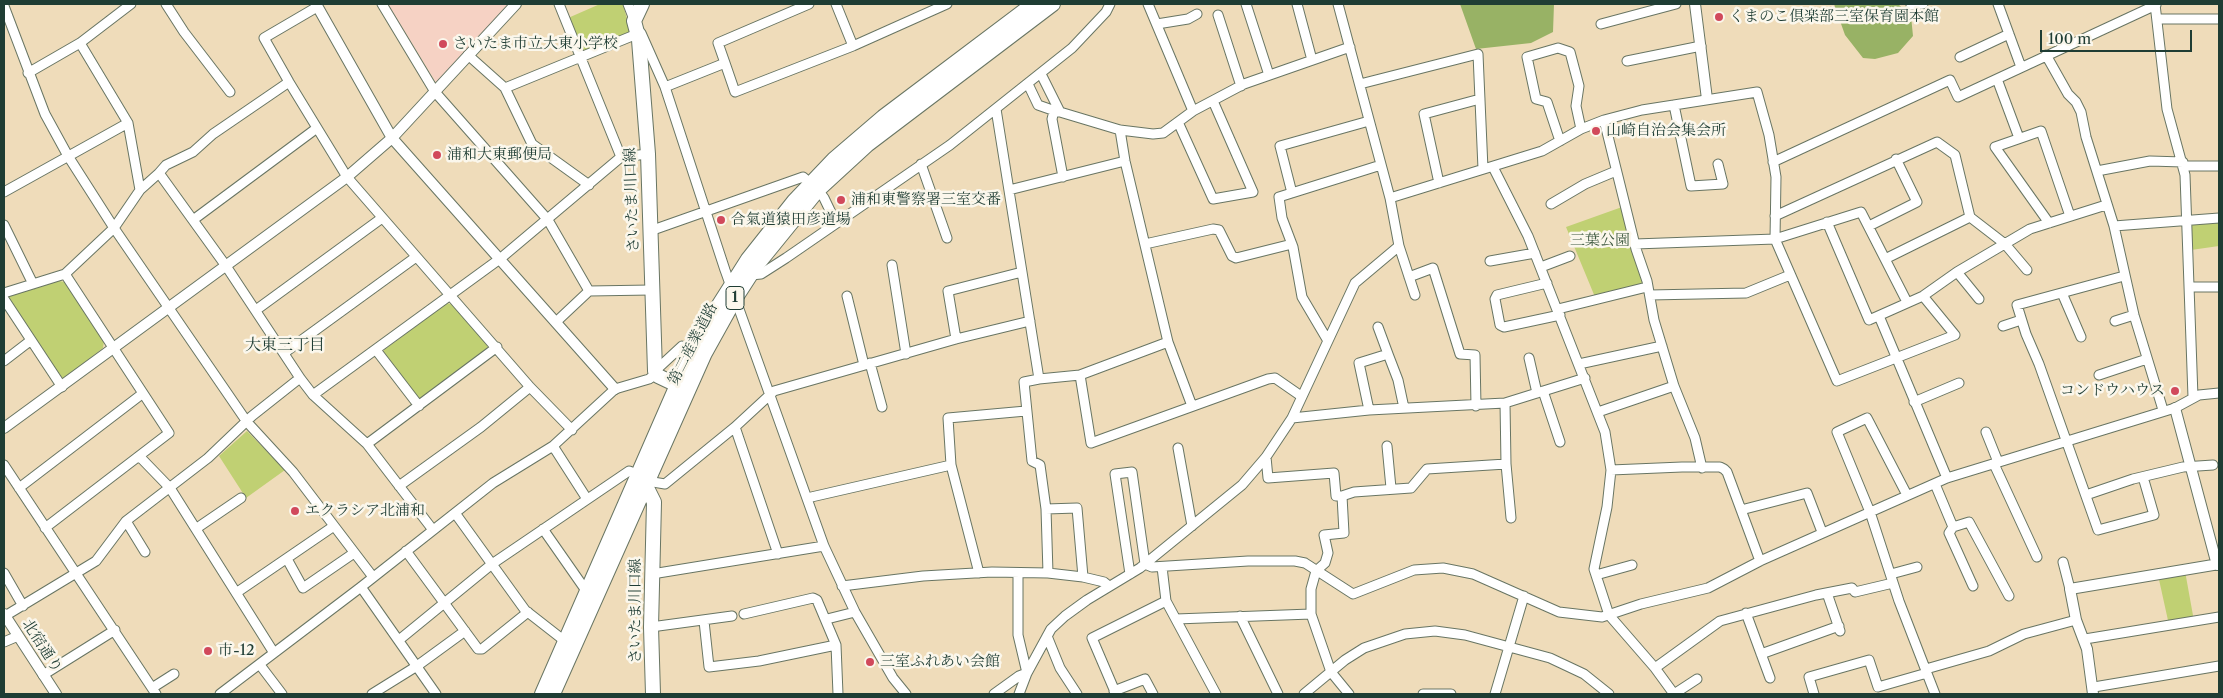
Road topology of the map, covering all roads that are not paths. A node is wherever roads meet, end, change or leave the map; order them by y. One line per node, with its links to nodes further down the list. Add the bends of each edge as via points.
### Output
1 (131, 4): 34 (street)
2 (382, 4): 57 (street)
3 (516, 4): 38 (street)
4 (559, 4): 40 (street)
5 (628, 4): 32 (street)
6 (642, 4): 32 (main road)
7 (809, 4): 44 (street, via 718,44)
8 (836, 4): 35 (street)
9 (947, 4): 35 (street)
10 (1033, 4): 95 (main road, 第二産業道路 / 1, via 883,117 834,158)
11 (1053, 4): 95 (main road, 第二産業道路 / 1, via 889,126)
12 (1110, 4): 47 (street, via 1072,48)
13 (1148, 4): 30 (street)
14 (1246, 4): 48 (street)
15 (1297, 4): 42 (street)
16 (1338, 4): 37 (street)
17 (1676, 4): 31 (street)
18 (1695, 4): 36 (street)
19 (1911, 4): 20 (street)
20 (1923, 4)
21 (1998, 4): 33 (street)
22 (2156, 4): 28 (street); 39 (street)
23 (170, 5): 56 (street, via 184,32)
24 (316, 5): 50 (street, via 264,38); 72 (street)
25 (4, 6): 46 (street)
26 (1197, 14): 30 (street, via 1188,19)
27 (1218, 14): 53 (street)
28 (2158, 19): 29 (street); 83 (street, via 2167,109)
29 (2219, 19)
30 (1157, 24): 63 (street)
31 (1601, 24)
32 (636, 27): 40 (street); 54 (street, via 645,39); 75 (main road, さいたま川口線)
33 (2009, 34): 41 (street); 45 (street)
34 (80, 43): 46 (street); 68 (street)
35 (853, 46): 44 (street, via 735,92)
36 (1701, 46): 43 (street); 59 (street)
37 (1350, 47): 42 (street); 52 (street)
38 (468, 55): 55 (street); 57 (street)
39 (2046, 55): 45 (street); 89 (street, via 2081,112)
40 (581, 57): 55 (street); 77 (street)
41 (1960, 57)
42 (1312, 60): 48 (street)
43 (1627, 61)
44 (725, 64): 54 (street)
45 (2021, 67): 49 (street)
46 (28, 73): 76 (street)
47 (1041, 74): 51 (street); 64 (street)
48 (1269, 75): 53 (street)
49 (1997, 79): 73 (street); 80 (street, via 1958,96 1950,80)
50 (289, 82): 69 (street); 90 (street)
51 (1028, 84): 62 (street); 64 (street, via 1038,105)
52 (1360, 84): 58 (street, via 1478,54); 65 (street)
53 (1241, 86): 60 (street)
54 (665, 87): 103 (street)
55 (505, 88): 94 (street, via 532,144)
56 (230, 92)
57 (435, 92): 72 (street); 110 (street)
58 (1480, 99): 87 (street); 93 (street, via 1424,114)
59 (1706, 99): 61 (street); 80 (street, via 1757,92)
60 (1213, 101): 63 (street); 67 (street, via 1253,192 1213,199)
61 (1674, 105): 66 (street); 82 (street, via 1691,186 1723,184)
62 (996, 109): 81 (street); 97 (street)
63 (1193, 111): 67 (street)
64 (1057, 112): 71 (street); 92 (street, via 1052,119)
65 (1370, 120): 84 (street); 99 (street, via 1280,146)
66 (1604, 120): 70 (street); 88 (street)
67 (1178, 122): 71 (street, via 1163,134)
68 (128, 123): 76 (street); 96 (street)
69 (317, 128): 91 (street); 109 (street)
70 (1581, 129): 74 (street); 74 (street, via 1576,106 1579,86 1570,52 1558,48 1527,57 1536,98 1547,102)
71 (1120, 130): 79 (street)
72 (392, 138): 91 (street); 130 (street)
73 (2019, 138): 105 (street, via 2041,131); 114 (street, via 1995,147)
74 (1560, 141): 86 (street, via 1542,151)
75 (648, 154): 77 (street); 119 (main road, さいたま川口線)
76 (68, 156): 98 (street); 118 (street)
77 (621, 158): 94 (street)
78 (1896, 160): 104 (street); 106 (street, via 1937,142 1955,156); 116 (street, via 1917,202)
79 (1125, 161): 92 (street); 122 (street)
80 (1774, 162): 104 (street)
81 (921, 164): 113 (street); 120 (street)
82 (1718, 164)
83 (2183, 164): 85 (street); 89 (street, via 2150,161); 111 (street)
84 (1381, 165): 99 (street); 100 (street)
85 (2219, 166)
86 (1493, 167): 87 (street); 127 (street)
87 (1483, 169): 93 (street)
88 (1616, 171): 101 (street); 124 (street)
89 (2097, 172): 102 (street)
90 (159, 173): 96 (street); 109 (street)
91 (347, 176): 107 (street); 133 (street)
92 (1063, 177): 97 (street)
93 (1439, 183): 100 (street)
94 (590, 185): 110 (street)
95 (814, 187): 103 (street, via 803,177); 113 (street, via 824,198); 140 (main road, 第二産業道路 / 1); 151 (main road, 第二産業道路 / 1, via 763,239)
96 (140, 190): 118 (street)
97 (1009, 190): 137 (street)
98 (4, 192)
99 (1292, 193): 123 (street, via 1279,197 1282,218)
100 (1390, 198): 126 (street)
101 (1551, 204)
102 (2106, 205): 105 (street); 117 (street)
103 (705, 211): 119 (street); 151 (street)
104 (1775, 216): 121 (street)
105 (2070, 216): 114 (street)
106 (1970, 217): 125 (street); 131 (street)
107 (382, 218): 129 (street); 162 (street)
108 (2219, 218): 111 (street)
109 (193, 220): 133 (street)
110 (548, 220): 130 (street); 149 (street)
111 (2186, 220): 117 (street); 146 (street)
112 (1827, 222): 116 (street, via 1861,212); 121 (street); 165 (street, via 1868,320)
113 (836, 223): 140 (street, via 761,274)
114 (2049, 223): 125 (street, via 2030,229)
115 (4, 225): 145 (street)
116 (1869, 226): 131 (street)
117 (2114, 226): 142 (street)
118 (114, 228): 139 (street); 161 (street)
119 (650, 231): 148 (main road, さいたま川口線)
120 (947, 238)
121 (1775, 239): 124 (street); 141 (street)
122 (1145, 244): 123 (street, via 1213,229 1219,230 1236,258); 176 (street)
123 (1292, 244): 175 (street, via 1302,297)
124 (1635, 244): 150 (street)
125 (2005, 244): 136 (street); 138 (street)
126 (1399, 246): 143 (street); 175 (street, via 1355,283)
127 (1535, 253): 132 (street); 135 (street)
128 (1570, 256): 135 (street)
129 (416, 257): 154 (street); 182 (street)
130 (501, 258): 154 (street); 169 (street)
131 (1886, 259): 160 (street)
132 (1490, 261)
133 (226, 266): 161 (street); 162 (street)
134 (892, 266): 183 (street)
135 (1541, 268): 144 (street)
136 (2026, 270)
137 (1022, 272): 167 (street); 173 (street, via 948,291)
138 (1957, 272): 157 (street); 159 (street)
139 (65, 274): 145 (street); 179 (street)
140 (751, 275): 151 (main road, 第二産業道路 / 1)
141 (1790, 275): 150 (street, via 1746,293); 186 (street, via 1837,381)
142 (2124, 276): 153 (street); 164 (street)
143 (1409, 277): 155 (street); 215 (street, via 1433,268 1460,354 1475,355)
144 (1547, 283): 163 (street); 163 (street, via 1497,295 1500,326)
145 (33, 284): 152 (street)
146 (2189, 287): 147 (street); 209 (street)
147 (2219, 287)
148 (651, 290): 149 (street); 191 (main road, さいたま川口線)
149 (589, 291): 169 (street)
150 (1648, 291): 163 (street); 177 (street)
151 (733, 292): 181 (main road, 第二産業道路 / 1); 207 (street); 246 (main road, 第二産業道路 / 1)
152 (4, 293)
153 (2062, 293): 166 (street, via 2017,305); 172 (street)
154 (451, 295): 178 (street); 180 (street)
155 (1415, 295)
156 (847, 296): 189 (street)
157 (1924, 296): 160 (street); 186 (street, via 1955,335)
158 (4, 299): 174 (street)
159 (1979, 299)
160 (1907, 302): 165 (street)
161 (169, 309): 179 (street); 223 (street)
162 (256, 310): 182 (street)
163 (1559, 312): 190 (street)
164 (2134, 315): 168 (street); 187 (street)
165 (1879, 316): 186 (street)
166 (2021, 320): 170 (street); 228 (street)
167 (1030, 321): 173 (street); 195 (street)
168 (2115, 321)
169 (556, 322): 202 (street)
170 (2003, 326)
171 (1378, 327): 184 (street)
172 (2081, 337)
173 (956, 339): 183 (street)
174 (30, 341): 188 (street); 200 (street)
175 (1328, 341): 208 (street)
176 (1168, 342): 192 (street); 214 (street)
177 (1662, 346): 190 (street); 199 (street)
178 (497, 347): 201 (street); 212 (street)
179 (114, 348): 200 (street); 205 (street)
180 (376, 350): 206 (street); 212 (street)
181 (693, 351): 191 (street, via 682,346); 198 (main road, 第二産業道路 / 1)
182 (284, 353): 194 (street)
183 (906, 354): 189 (street)
184 (1388, 354): 216 (street); 219 (street, via 1359,364)
185 (1529, 358): 203 (street)
186 (1896, 358): 210 (street)
187 (2147, 359): 193 (street); 220 (street)
188 (4, 361)
189 (867, 364): 207 (street, via 774,391); 213 (street)
190 (1579, 364): 196 (street)
191 (656, 372): 198 (main road); 202 (street, via 649,378)
192 (1080, 375): 195 (street); 214 (street, via 1091,443)
193 (2099, 375)
194 (300, 378): 206 (street); 223 (street)
195 (1039, 378): 218 (street, via 1024,382)
196 (1585, 378): 203 (street); 221 (street)
197 (1959, 383): 210 (street)
198 (677, 385): 246 (main road, 第二産業道路 / 1)
199 (1674, 386): 221 (street); 242 (street, via 1695,438)
200 (62, 387): 225 (street)
201 (530, 387): 226 (street); 248 (street)
202 (615, 389): 226 (street)
203 (1540, 392): 211 (street); 229 (street)
204 (2219, 393): 209 (street)
205 (142, 394): 234 (street, via 169,433); 249 (street)
206 (313, 395): 230 (street)
207 (770, 395): 224 (street); 256 (street)
208 (1302, 396): 214 (street, via 1275,378); 222 (street)
209 (2193, 397): 217 (street)
210 (1914, 402): 245 (street)
211 (1505, 403): 215 (street); 237 (street)
212 (418, 406): 230 (street)
213 (882, 406)
214 (1192, 406)
215 (1476, 406): 216 (street)
216 (1404, 408): 219 (street)
217 (2174, 408): 220 (street); 240 (street)
218 (1026, 410): 239 (street, via 948,418); 258 (street, via 1032,461 1040,465)
219 (1370, 410): 222 (street)
220 (2163, 410): 228 (street)
221 (1598, 412): 243 (street)
222 (1292, 418): 235 (street)
223 (247, 422): 250 (street); 264 (street, via 293,472)
224 (734, 427): 246 (street, via 665,484); 276 (street)
225 (4, 428)
226 (572, 430): 231 (street)
227 (1986, 432): 236 (street)
228 (2066, 440): 236 (street); 252 (street)
229 (1560, 442)
230 (366, 444): 248 (street)
231 (553, 446): 257 (street); 260 (street, via 492,483)
232 (1387, 446): 251 (street)
233 (1178, 448): 265 (street)
234 (139, 456): 250 (street); 267 (street)
235 (1266, 457): 253 (street, via 1268,478 1334,473 1336,496); 265 (street, via 1242,486)
236 (1996, 463): 245 (street); 277 (street)
237 (1506, 464): 251 (street, via 1426,469 1411,488); 262 (street)
238 (4, 465): 249 (street)
239 (951, 465): 256 (street); 293 (street)
240 (2190, 466): 241 (street); 244 (street); 284 (street)
241 (2213, 466)
242 (1702, 468): 243 (street); 259 (street, via 1720,467 1727,472)
243 (1611, 470): 295 (street, via 1594,569)
244 (2143, 477): 252 (street); 252 (street, via 2154,515 2098,530)
245 (1947, 478): 247 (street)
246 (643, 479): 257 (street, via 629,471); 292 (main road, さいたま川口線, via 654,502); 304 (main road, 第二産業道路 / 1); 359 (main road, 第二産業道路 / 1)
247 (1935, 484): 254 (street); 266 (street)
248 (399, 486): 269 (street)
249 (19, 488): 267 (street)
250 (170, 488): 263 (street); 268 (street)
251 (1392, 488): 253 (street)
252 (2086, 495)
253 (1342, 496): 287 (street, via 1344,534 1324,534 1328,553)
254 (1907, 496): 261 (street); 261 (street, via 1867,418 1837,432)
255 (241, 498): 268 (street)
256 (807, 498): 272 (street)
257 (587, 499): 270 (street)
258 (1046, 509): 291 (street); 297 (street, via 1077,508)
259 (1741, 510): 271 (street, via 1807,493); 279 (street)
260 (455, 512): 269 (street); 281 (street)
261 (1870, 512): 271 (street); 298 (street)
262 (1511, 518)
263 (126, 521): 273 (street); 289 (street, via 96,561)
264 (334, 526): 275 (street); 278 (street)
265 (1192, 526): 282 (street)
266 (1953, 527): 301 (street, via 1949,533); 308 (street, via 1970,522)
267 (45, 528): 289 (street)
268 (197, 528): 305 (street)
269 (433, 530): 274 (street)
270 (543, 530): 281 (street); 304 (street)
271 (1822, 532): 279 (street)
272 (824, 546): 276 (street); 299 (street)
273 (145, 552)
274 (406, 552): 296 (street); 310 (street)
275 (354, 553): 278 (street, via 303,588); 296 (street)
276 (778, 554): 292 (street)
277 (2037, 557)
278 (287, 559): 305 (street)
279 (1760, 561): 317 (street, via 1708,588)
280 (2063, 562): 303 (street)
281 (492, 564): 310 (street); 312 (street)
282 (1145, 564): 285 (street); 294 (street); 294 (street, via 1132,472 1115,474)
283 (1632, 564): 295 (street)
284 (2218, 564): 303 (street)
285 (1162, 567): 287 (street, via 1295,561); 309 (street)
286 (1917, 567): 298 (street)
287 (1316, 571): 307 (street, via 1353,594 1414,570 1444,568 1472,574); 316 (street, via 1311,589)
288 (4, 573): 311 (street)
289 (76, 573): 311 (street); 327 (street)
290 (1018, 573): 291 (street); 293 (street); 345 (street, via 1018,635)
291 (1048, 573): 297 (street)
292 (652, 574): 326 (main road, さいたま川口線)
293 (979, 574): 299 (street, via 923,576)
294 (1130, 574): 300 (street)
295 (1596, 575): 317 (street)
296 (373, 577): 302 (street)
297 (1083, 577): 300 (street)
298 (1892, 579): 306 (street, via 1855,592 1852,588); 343 (street)
299 (842, 586): 313 (street)
300 (1109, 586): 330 (street, via 1065,616)
301 (1973, 586)
302 (361, 587): 332 (street); 337 (street)
303 (2070, 589): 324 (street)
304 (587, 592): 334 (main road, 第二産業道路 / 1)
305 (236, 593): 337 (street)
306 (1826, 593): 314 (street); 338 (street, via 1840,629)
307 (1524, 596): 317 (street, via 1559,612 1602,617); 336 (street)
308 (2009, 596)
309 (1166, 601): 323 (street); 352 (street, via 1092,638)
310 (445, 602): 328 (street); 332 (street)
311 (23, 606): 318 (street)
312 (528, 612): 328 (street, via 482,649 478,649); 334 (street)
313 (855, 612): 322 (street); 362 (street, via 893,678)
314 (1746, 613): 338 (street); 342 (street, via 1720,621)
315 (744, 614): 322 (street, via 813,598)
316 (1311, 614): 320 (street); 344 (street)
317 (1610, 614): 342 (street)
318 (4, 615): 329 (street, 北宿通り)
319 (732, 616): 325 (street)
320 (1240, 616): 323 (street); 368 (street)
321 (2219, 616): 331 (street)
322 (826, 619): 335 (street)
323 (1176, 619): 367 (street)
324 (2076, 620): 331 (street); 343 (street, via 2024,634 1981,654)
325 (704, 621): 326 (street); 335 (street, via 710,667)
326 (651, 627): 360 (main road, さいたま川口線)
327 (115, 630): 347 (street); 350 (street)
328 (465, 631): 340 (street)
329 (18, 636): 333 (street); 347 (street, 北宿通り)
330 (1046, 636): 345 (street); 365 (street)
331 (2085, 639): 351 (street)
332 (399, 640): 340 (street)
333 (4, 642)
334 (566, 642): 358 (main road, 第二産業道路 / 1)
335 (836, 646): 361 (street)
336 (1508, 647): 344 (street, via 1466,635 1405,634 1364,648); 373 (street); 374 (street, via 1562,663 1584,674)
337 (274, 653): 339 (street)
338 (1761, 654): 348 (street)
339 (260, 665): 354 (street); 355 (street)
340 (417, 666): 356 (street); 357 (street)
341 (2219, 666): 351 (street)
342 (1655, 668): 375 (street)
343 (1926, 671): 376 (street, via 1878,687 1869,660 1809,676); 377 (street)
344 (1330, 672): 369 (street); 370 (street)
345 (1027, 673): 363 (street); 364 (street)
346 (174, 674): 350 (street)
347 (43, 675): 353 (street, 北宿通り)
348 (1770, 678)
349 (1697, 679): 375 (street)
350 (154, 691)
351 (2093, 691)
352 (1115, 692): 366 (street, via 1145,679)
353 (56, 694)
354 (220, 694)
355 (282, 694)
356 (372, 694)
357 (436, 694)
358 (542, 694)
359 (553, 694)
360 (653, 694)
361 (838, 694)
362 (906, 694)
363 (994, 694)
364 (1019, 694)
365 (1076, 694)
366 (1153, 694)
367 (1216, 694)
368 (1278, 694)
369 (1304, 694)
370 (1349, 694)
371 (1423, 694): 372 (street)
372 (1451, 694)
373 (1495, 694)
374 (1609, 694)
375 (1674, 694)
376 (1814, 694)
377 (1935, 694)

